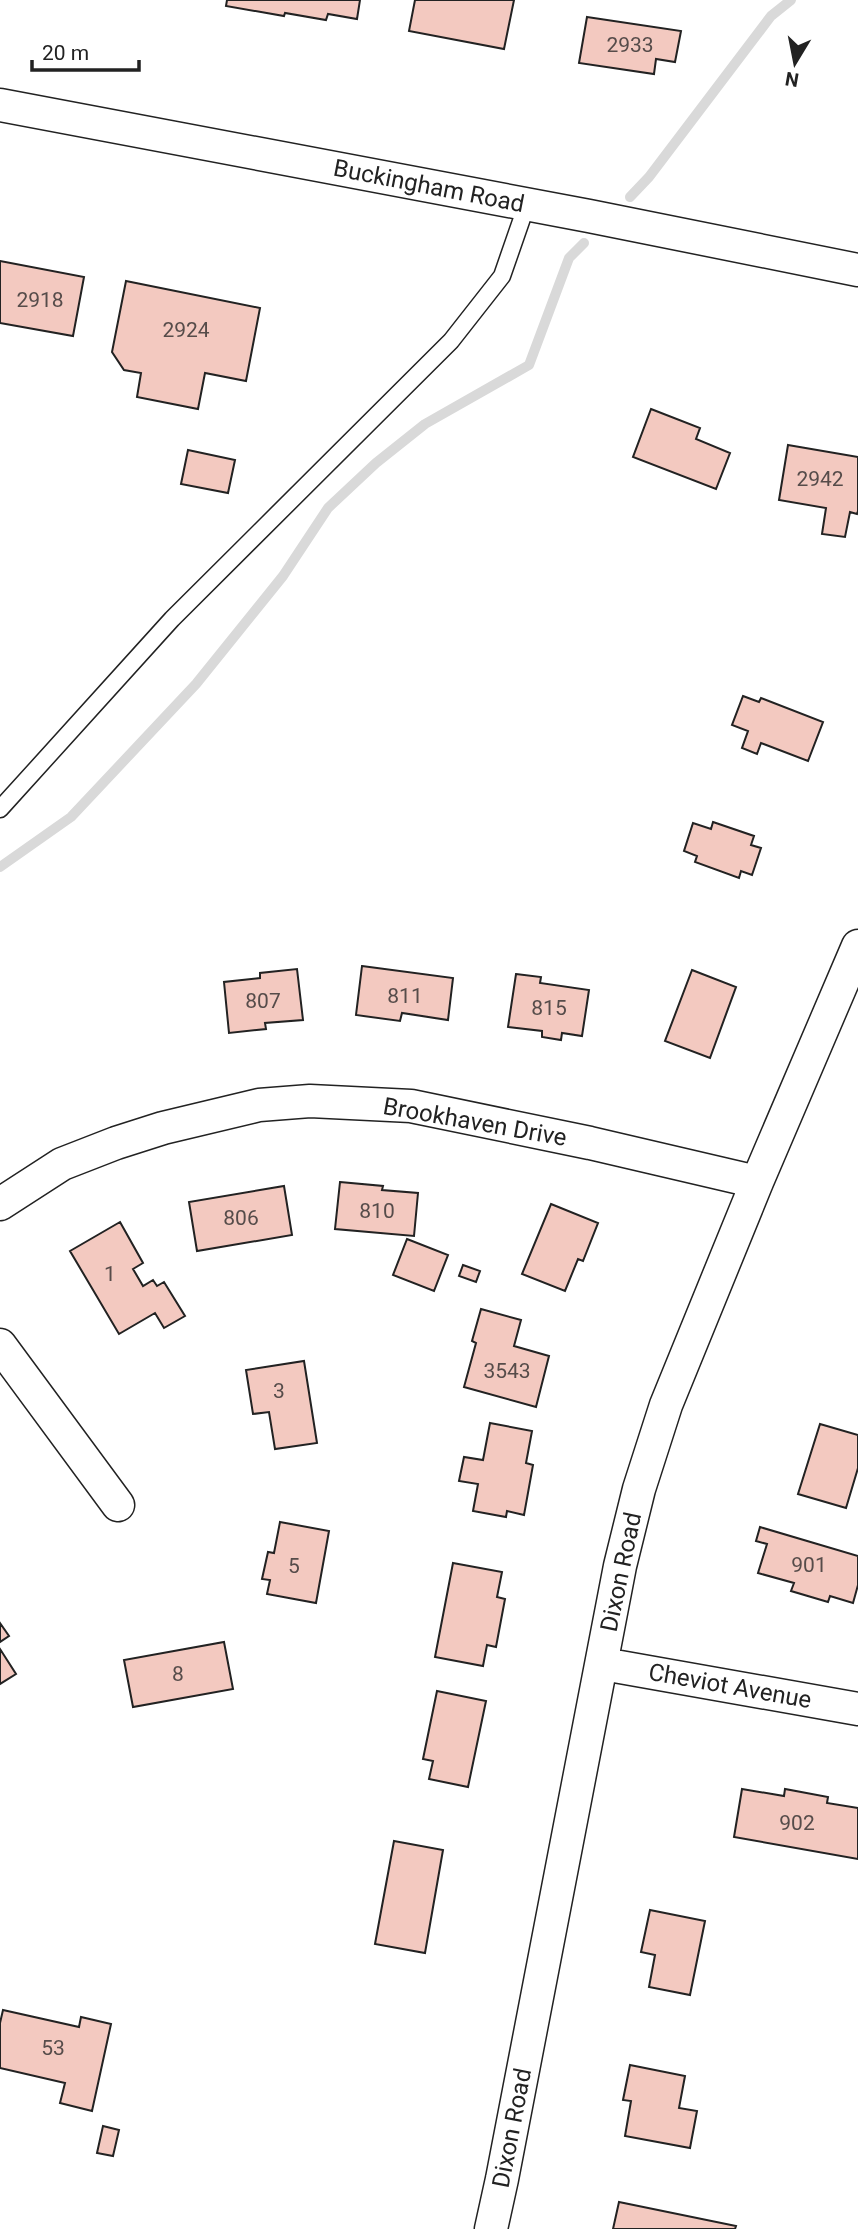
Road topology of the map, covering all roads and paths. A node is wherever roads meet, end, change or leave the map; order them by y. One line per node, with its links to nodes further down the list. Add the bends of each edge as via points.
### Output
1 (0, 105): 2 (street, Buckingham Road)
2 (527, 204): 3 (street, Buckingham Road); 4 (lane, via 502,275 451,341 172,619)
3 (858, 270)
4 (0, 809)
5 (858, 946): 6 (street, Dixon Road)
6 (757, 1182): 7 (street, Brookhaven Drive, via 411,1106 310,1101 259,1105 116,1143 62,1164); 10 (street, Dixon Road, via 666,1405 639,1489)
7 (0, 1204)
8 (0, 1345): 9 (street)
9 (118, 1505)
10 (603, 1664): 11 (street, Cheviot Avenue); 12 (street, Dixon Road)
11 (858, 1709)
12 (491, 2229)

